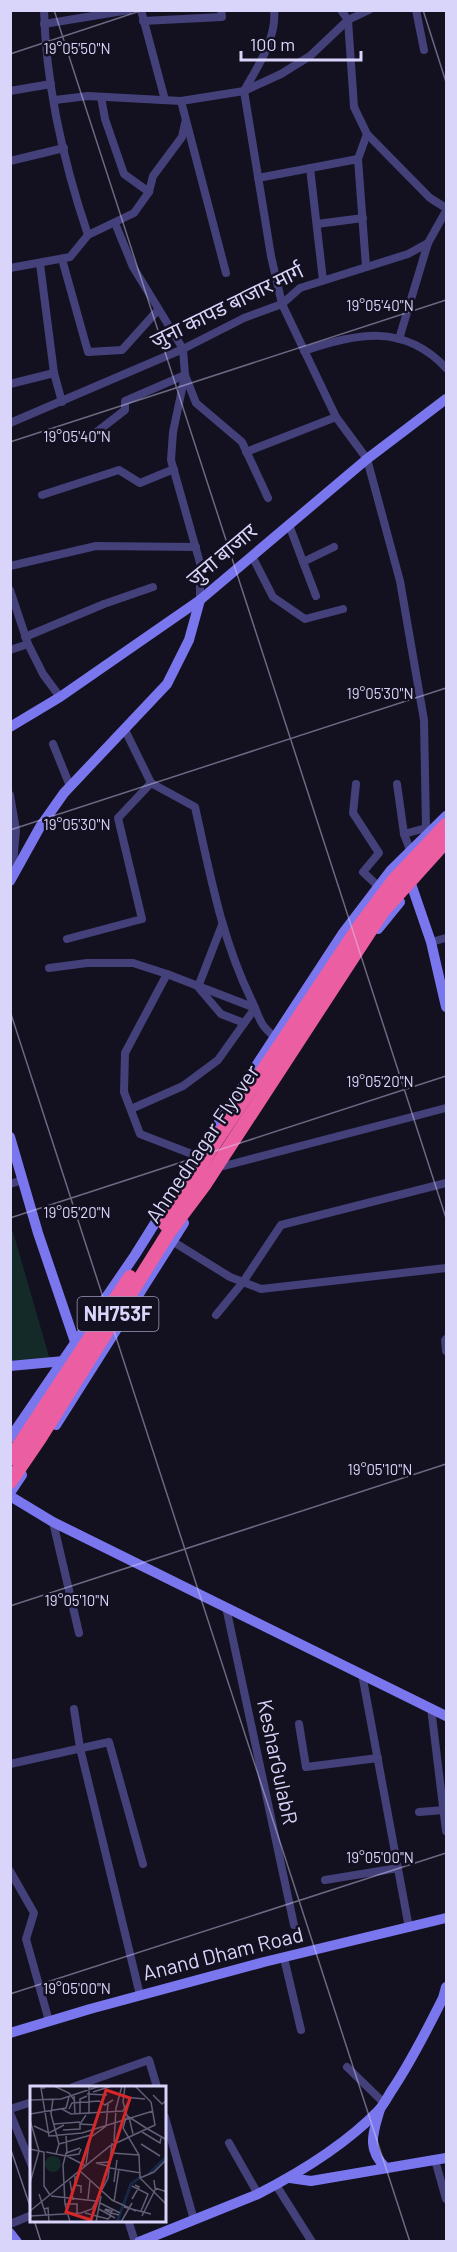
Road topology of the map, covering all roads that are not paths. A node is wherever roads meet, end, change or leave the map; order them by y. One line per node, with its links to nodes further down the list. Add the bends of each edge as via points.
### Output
1 (44, 10): 11 (street)
2 (129, 10): 11 (street)
3 (141, 10): 9 (street)
4 (221, 10): 9 (street, via 222,17)
5 (274, 10): 14 (street, via 266,51)
6 (341, 10): 10 (street)
7 (369, 10): 10 (street)
8 (416, 10): 12 (street)
9 (143, 21): 18 (street)
10 (348, 21): 14 (street, via 310,56); 21 (street, via 354,107)
11 (44, 24): 13 (street)
12 (424, 50)
13 (51, 84): 15 (street); 17 (street)
14 (244, 90): 19 (street); 26 (street)
15 (10, 91)
16 (100, 97): 17 (street); 18 (street); 27 (street, via 124,174)
17 (55, 100): 22 (street)
18 (165, 100): 19 (street)
19 (181, 101): 20 (street)
20 (185, 123): 27 (street, via 182,137 153,176); 38 (street)
21 (367, 134): 23 (street); 28 (street, via 430,198)
22 (64, 148): 24 (street); 32 (street)
23 (358, 159): 25 (street); 29 (street)
24 (10, 161)
25 (310, 168): 26 (street); 31 (street)
26 (258, 178): 40 (street)
27 (149, 192): 30 (street, via 134,213)
28 (447, 210): 33 (street)
29 (363, 218): 31 (street); 36 (street)
30 (115, 223): 32 (street); 41 (street, via 133,267)
31 (317, 224): 39 (street)
32 (88, 235): 34 (street, via 70,257)
33 (428, 243): 36 (street, जुना कापड बाजार मार्ग, via 408,254); 42 (street)
34 (62, 259): 35 (street); 41 (street, via 88,352 122,350)
35 (40, 264): 37 (street); 46 (street)
36 (366, 267): 39 (street, जुना कापड बाजार मार्ग)
37 (10, 268)
38 (226, 273)
39 (323, 280): 40 (street, जुना कापड बाजार मार्ग, via 300,288)
40 (282, 304): 43 (street, जुना कापड बाजार मार्ग); 44 (street)
41 (158, 310): 43 (street)
42 (399, 339): 44 (street, via 356,336); 45 (street, via 429,351)
43 (183, 349): 47 (street); 50 (street, जुना कापड बाजार मार्ग)
44 (304, 351): 51 (street)
45 (447, 368)
46 (54, 374): 48 (street); 50 (street)
47 (184, 375): 53 (street, via 125,401 124,410); 54 (street, via 196,403 242,442); 56 (street, via 173,432)
48 (10, 384)
49 (447, 399): 55 (street, जुना बाजार)
50 (62, 402): 52 (street, जुना कापड बाजार मार्ग)
51 (336, 417): 54 (street); 55 (street)
52 (10, 423)
53 (94, 434)
54 (246, 452): 58 (street)
55 (367, 459): 59 (street, जुना बाजार); 83 (street, via 400,581 424,720)
56 (174, 469): 57 (street, via 140,483 119,470); 60 (street)
57 (42, 495)
58 (268, 498)
59 (289, 525): 62 (street, जुना बाजार); 63 (street)
60 (196, 547): 64 (street, via 96,546); 68 (street)
61 (334, 547): 63 (street)
62 (252, 556): 68 (street, जुना बाजार); 69 (street, via 273,597 305,619)
63 (303, 562): 67 (street)
64 (10, 566)
65 (153, 587): 70 (street, via 104,604)
66 (10, 590): 70 (street)
67 (316, 596)
68 (200, 600): 72 (street, जुना बाजार); 74 (street, via 189,640 167,684)
69 (343, 609)
70 (27, 640): 71 (street); 72 (street)
71 (10, 650)
72 (60, 697): 73 (street, जुना बाजार)
73 (10, 727)
74 (125, 730): 76 (street); 79 (street)
75 (53, 744): 79 (street)
76 (151, 783): 94 (street, via 195,807); 95 (street, via 118,818 142,919)
77 (356, 784): 93 (street, via 353,813 379,853 363,872)
78 (397, 784): 85 (street)
79 (70, 786): 91 (street, via 40,827)
80 (10, 795): 84 (street)
81 (447, 816): 83 (street)
82 (447, 825): 127 (highway, Ahmednagar Flyover / NH753F, bridge, via 394,880 359,927)
83 (428, 830): 85 (street); 87 (street); 88 (street)
84 (13, 832): 91 (street)
85 (404, 834): 88 (street)
86 (447, 841): 128 (highway, Ahmednagar Flyover / NH753F, bridge, via 383,911 205,1184 169,1232)
87 (446, 847): 90 (street)
88 (410, 850): 89 (street); 90 (street)
89 (401, 860): 92 (street); 93 (street)
90 (420, 876): 92 (street)
91 (11, 879)
92 (412, 885): 97 (street); 110 (street, via 366,944)
93 (378, 886): 104 (street)
94 (222, 925): 100 (street); 102 (street)
95 (67, 939)
96 (447, 939): 97 (street)
97 (431, 942): 101 (street)
98 (49, 968): 99 (street, via 133,963)
99 (167, 974): 100 (street); 105 (street, via 126,1053 124,1092)
100 (198, 987): 102 (street); 103 (street, via 221,1014)
101 (447, 1007)
102 (255, 1008): 103 (street); 104 (street, via 262,1026)
103 (244, 1023): 105 (street, via 218,1060 183,1086)
104 (275, 1037): 108 (street)
105 (131, 1108): 108 (street, via 141,1134)
106 (447, 1108): 110 (street)
107 (10, 1137): 109 (street)
108 (197, 1156): 119 (street)
109 (14, 1164): 111 (street)
110 (224, 1166): 114 (street)
111 (23, 1180): 113 (street); 119 (street)
112 (447, 1183): 116 (street, via 281,1225)
113 (10, 1184)
114 (172, 1241): 116 (street); 121 (street)
115 (447, 1268): 116 (street, via 261,1289)
116 (243, 1282): 117 (street)
117 (216, 1315)
118 (447, 1340): 120 (street)
119 (75, 1342): 121 (street); 122 (street)
120 (447, 1351)
121 (98, 1358): 124 (street)
122 (64, 1361): 123 (street); 124 (street); 125 (street)
123 (10, 1366)
124 (87, 1376): 129 (street)
125 (15, 1423): 126 (street)
126 (10, 1438)
127 (10, 1459)
128 (10, 1482)
129 (10, 1494): 130 (street)
130 (53, 1521): 131 (street); 132 (street)
131 (226, 1607): 133 (street); 149 (street, KesharGulabR)
132 (79, 1633)
133 (363, 1674): 134 (street); 139 (street)
134 (431, 1708): 136 (street); 141 (street)
135 (74, 1709): 138 (street)
136 (447, 1716)
137 (299, 1724): 139 (street, via 306,1767)
138 (80, 1748): 140 (street); 144 (street, via 109,1742); 154 (street)
139 (378, 1758): 145 (street)
140 (10, 1764)
141 (444, 1810): 142 (street); 143 (street)
142 (419, 1812)
143 (447, 1831)
144 (142, 1864)
145 (398, 1869): 147 (street); 150 (street)
146 (10, 1871): 155 (street, via 34,1913 26,1939)
147 (324, 1880)
148 (442, 1919): 150 (street, Anand Dham Road); 151 (street)
149 (294, 1925)
150 (409, 1928): 152 (street, Anand Dham Road)
151 (447, 1929)
152 (284, 1958): 154 (street, Anand Dham Road); 156 (street)
153 (447, 1987): 162 (street, via 412,2060)
154 (140, 1995): 155 (street, Anand Dham Road)
155 (49, 2021): 157 (street, Anand Dham Road)
156 (301, 2030)
157 (10, 2033)
158 (347, 2067): 162 (street)
159 (86, 2085): 160 (street, via 149,2060)
160 (157, 2086)
161 (30, 2103): 163 (street)
162 (382, 2106): 169 (street, via 372,2145 377,2159); 170 (street)
163 (10, 2111): 168 (street)
164 (166, 2121): 175 (street)
165 (229, 2143): 172 (street)
166 (447, 2158): 167 (street)
167 (435, 2160): 169 (street); 173 (street)
168 (30, 2161)
169 (386, 2168): 170 (street, via 310,2181)
170 (290, 2178): 171 (street)
171 (276, 2185): 172 (street); 181 (street)
172 (258, 2194): 175 (street)
173 (447, 2199)
174 (30, 2217): 177 (street)
175 (194, 2220): 180 (street)
176 (129, 2222): 180 (street)
177 (10, 2224)
178 (10, 2233): 179 (street)
179 (17, 2241)
180 (137, 2241)
181 (312, 2241)

